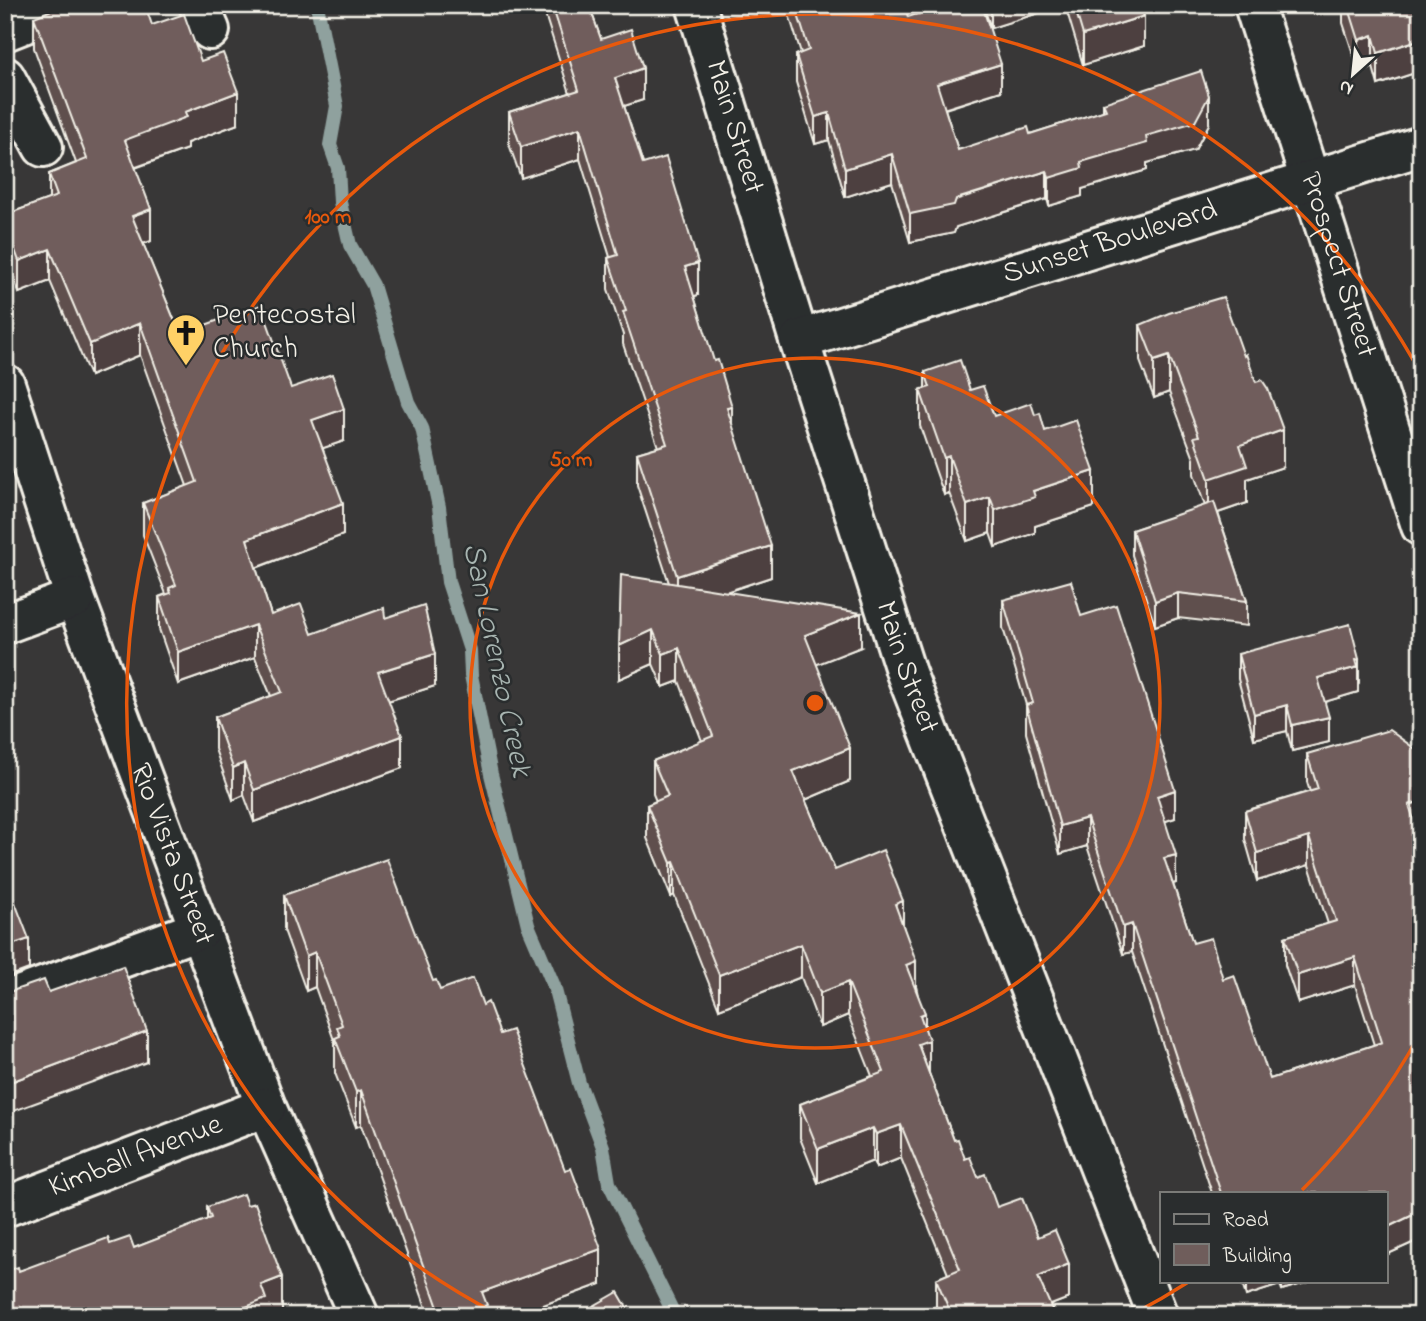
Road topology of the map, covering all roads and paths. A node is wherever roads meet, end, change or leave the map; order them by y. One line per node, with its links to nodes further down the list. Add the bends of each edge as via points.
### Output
1 (71, 5): 4 (street)
2 (696, 5): 9 (street, Main Street)
3 (1254, 5): 8 (street, Prospect Street)
4 (5, 31)
5 (5, 77): 7 (street)
6 (1421, 146): 8 (street, Sunset Boulevard)
7 (43, 147)
8 (1308, 181): 9 (street, Sunset Boulevard); 11 (street, Prospect Street)
9 (799, 340): 19 (street, Main Street, via 906,673)
10 (5, 384): 12 (street, Rio Vista Street)
11 (1421, 526)
12 (75, 598): 13 (street); 14 (street, Rio Vista Street)
13 (5, 624)
14 (201, 929): 15 (street); 16 (street, Rio Vista Street)
15 (5, 1001)
16 (266, 1107): 17 (street, Kimball Avenue); 18 (street, Rio Vista Street)
17 (5, 1207)
18 (359, 1316)
19 (1158, 1316)

